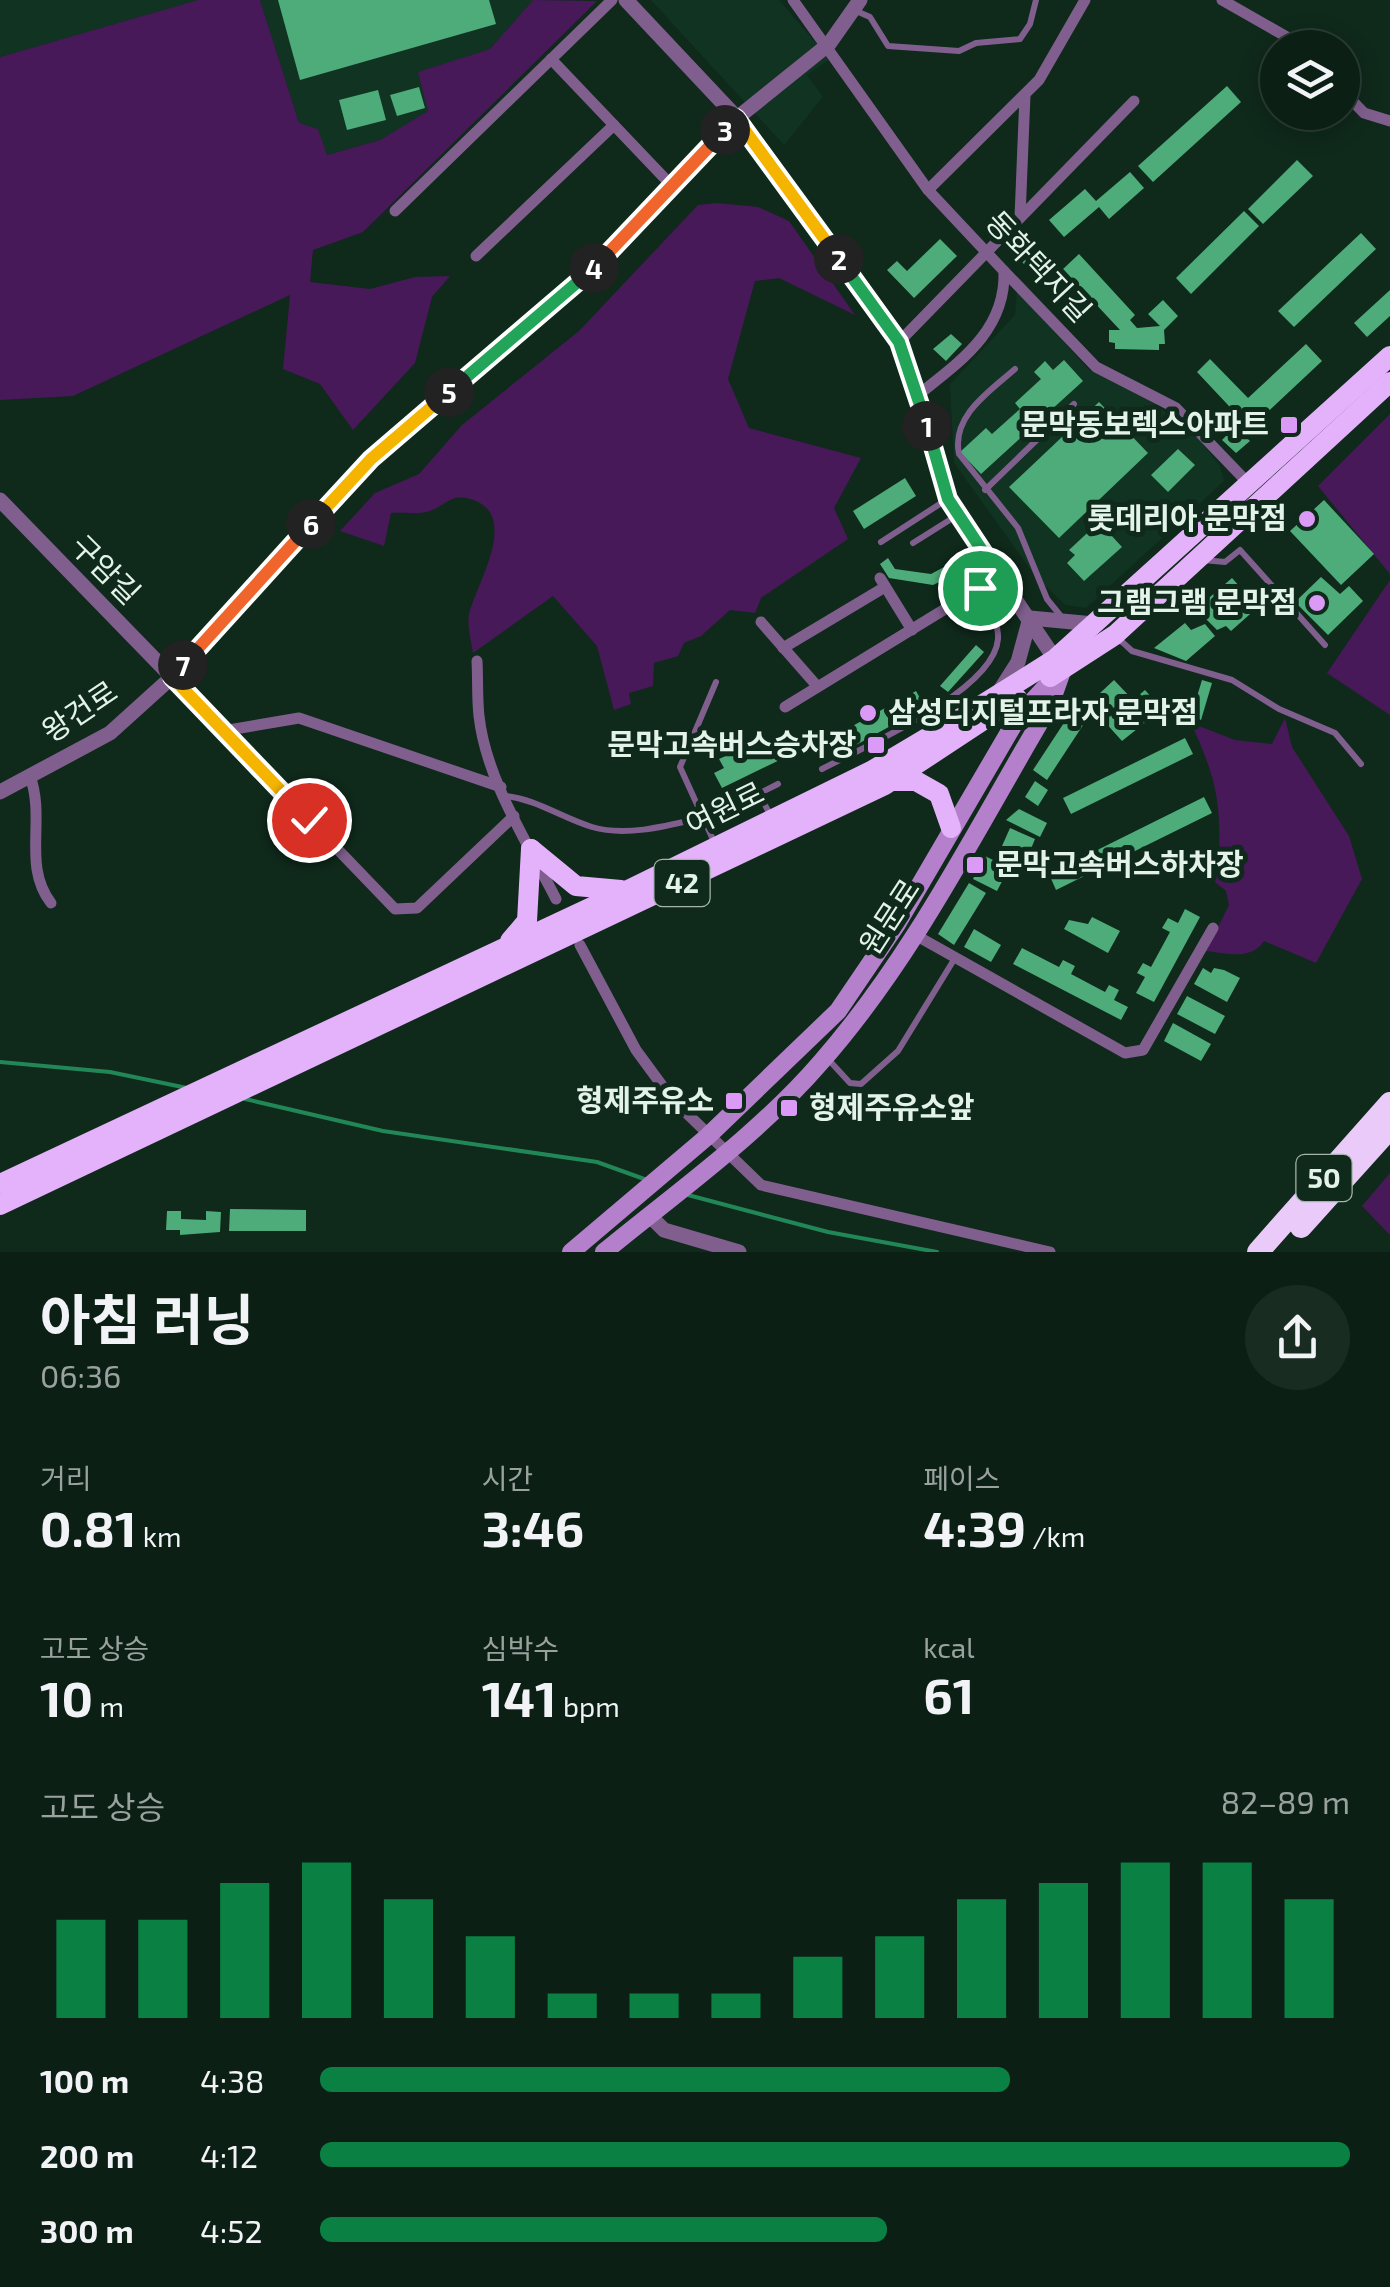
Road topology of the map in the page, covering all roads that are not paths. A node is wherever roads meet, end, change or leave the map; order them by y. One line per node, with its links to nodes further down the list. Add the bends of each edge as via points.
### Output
1 (612, 0): 10 (street)
2 (626, 0): 14 (street)
3 (793, 0): 9 (street, 동화택지길)
4 (1036, 0): 7 (lane, via 1020,39 959,51 888,46)
5 (1085, 0): 11 (street)
6 (1222, 0): 8 (street)
7 (856, 5): 9 (street)
8 (1276, 30)
9 (829, 44): 14 (street); 18 (street, 동화택지길)
10 (551, 60): 16 (street); 19 (street)
11 (1025, 94): 18 (street); 20 (street)
12 (1134, 100): 20 (street)
13 (1360, 109): 15 (street)
14 (736, 118): 17 (street, 왕건로); 24 (street)
15 (1390, 121)
16 (614, 125): 17 (street); 22 (street)
17 (672, 186): 52 (street, 왕건로, via 598,265 371,459)
18 (928, 190): 21 (street, 동화택지길)
19 (394, 211)
20 (1020, 218): 21 (street)
21 (987, 252): 23 (street, 동화택지길); 24 (street)
22 (476, 256)
23 (1004, 271): 28 (street, via 1005,294 995,321); 31 (street, 동화택지길, via 1096,368 1176,408)
24 (899, 342): 28 (street)
25 (1390, 356): 31 (highway, 여원로 / 42)
26 (1015, 369): 30 (lane, via 968,412 956,441)
27 (1390, 382): 31 (highway, 여원로 / 42)
28 (918, 396): 32 (street)
29 (1074, 404): 30 (lane)
30 (985, 490): 44 (lane, via 1018,528 1047,599)
31 (1256, 491): 35 (highway, 여원로 / 42); 45 (highway, 여원로 / 42)
32 (948, 499): 34 (street); 36 (lane)
33 (0, 500): 52 (street, 구암길)
34 (957, 515): 37 (lane); 40 (street)
35 (1240, 521): 38 (highway); 39 (highway, 여원로 / 42)
36 (881, 542)
37 (913, 543)
38 (1240, 550): 39 (lane, via 1225,562); 48 (lane)
39 (1200, 560): 47 (highway, 여원로 / 42)
40 (999, 576): 41 (street); 42 (street)
41 (980, 588): 46 (street); 59 (lane, via 998,644 964,689)
42 (1030, 618): 44 (street); 51 (street); 55 (street, via 1018,662)
43 (761, 622): 49 (street)
44 (1068, 624): 45 (street)
45 (1094, 624): 51 (highway, 여원로 / 42)
46 (912, 630): 49 (street, via 883,583); 54 (street)
47 (1115, 635): 51 (highway, 여원로 / 42); 58 (lane, via 1132,651 1232,680 1335,733)
48 (1325, 644)
49 (783, 648): 54 (street)
50 (477, 661): 63 (street, via 479,719)
51 (1059, 664): 55 (highway, 여원로 / 42); 61 (highway, 여원로 / 42); 69 (main road, 원문로, via 1018,717); 77 (main road, 원문로, via 1050,705)
52 (172, 677): 57 (street); 60 (street, 왕건로, via 110,732)
53 (716, 682): 68 (lane, via 680,766)
54 (817, 686): 56 (street)
55 (996, 696): 67 (highway, 여원로 / 42, via 871,771)
56 (785, 707)
57 (223, 732): 63 (street, via 299,718); 66 (street, via 395,909 417,908)
58 (1361, 764)
59 (822, 769)
60 (30, 776): 64 (street, 왕건로); 74 (street, via 37,797 33,868)
61 (893, 781): 69 (highway, via 916,781 939,794); 82 (highway, 여원로 / 42)
62 (778, 784): 65 (lane)
63 (503, 791): 66 (street); 68 (lane, via 595,828 656,829)
64 (0, 792)
65 (759, 794): 67 (lane); 68 (lane)
66 (514, 816): 71 (street)
67 (772, 819): 70 (highway, 여원로 / 42)
68 (701, 820): 70 (lane)
69 (952, 828): 75 (main road, 원문로)
70 (716, 847): 72 (highway, 여원로 / 42)
71 (530, 849): 72 (highway, via 576,886); 73 (street); 79 (highway, via 527,921)
72 (628, 890): 79 (highway, 여원로 / 42)
73 (556, 899)
74 (51, 903)
75 (897, 924): 77 (main road); 85 (main road, 원문로, via 838,1011)
76 (1213, 928): 80 (street, via 1135,1053)
77 (917, 936): 80 (street); 81 (main road, 원문로)
78 (580, 945): 85 (street, via 636,1050)
79 (506, 946): 82 (highway, 여원로 / 42)
80 (955, 958): 81 (lane, via 898,1051 861,1084 850,1083)
81 (826, 1057): 86 (main road, 원문로)
82 (278, 1064): 87 (highway, 여원로 / 42, via 121,1126); 89 (highway, 여원로 / 42, via 143,1139)
83 (1390, 1103): 95 (highway, 50)
84 (1390, 1128): 96 (highway, 50)
85 (704, 1140): 86 (street); 88 (main road, 원문로)
86 (720, 1157): 90 (main road, 원문로); 94 (street, via 776,1191)
87 (0, 1184)
88 (641, 1194): 90 (main road); 91 (main road)
89 (0, 1205)
90 (654, 1211): 92 (main road); 93 (street, via 664,1230)
91 (571, 1252)
92 (604, 1252)
93 (739, 1252)
94 (1050, 1252)
95 (1258, 1252)
96 (1278, 1252)

